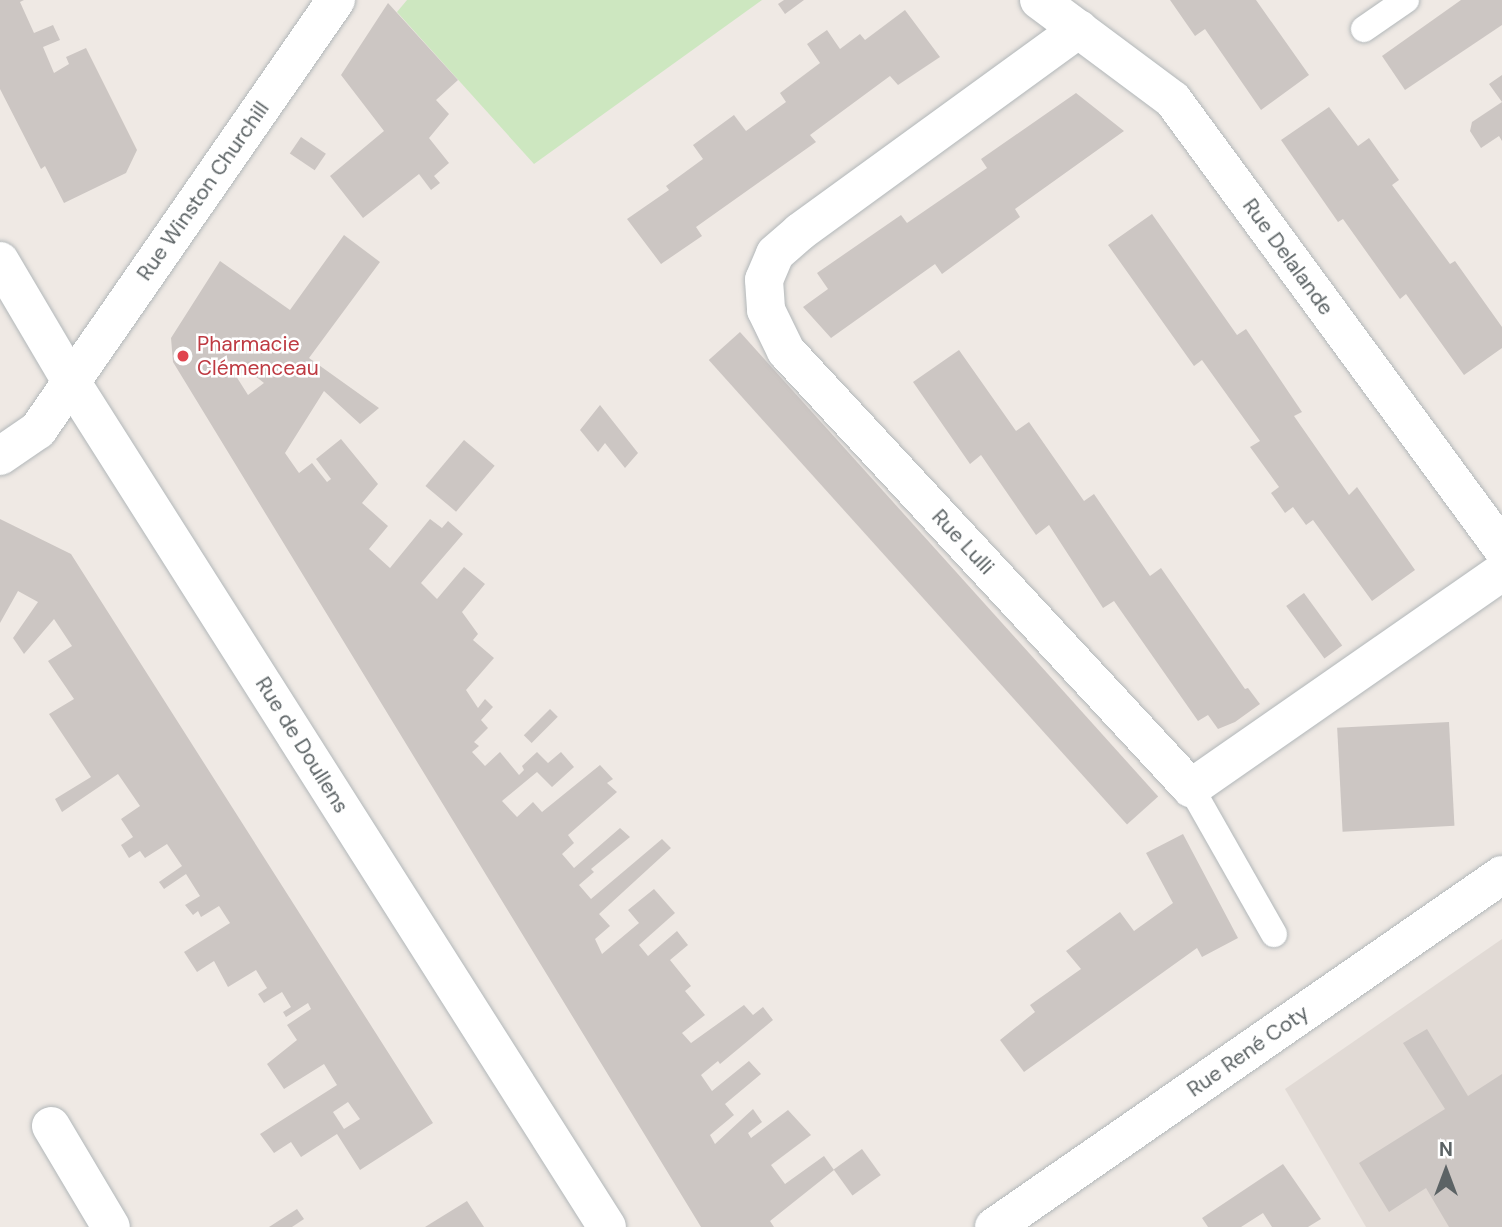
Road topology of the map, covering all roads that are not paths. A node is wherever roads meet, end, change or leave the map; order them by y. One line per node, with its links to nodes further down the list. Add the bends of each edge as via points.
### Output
1 (336, 0): 7 (street, Rue Winston Churchill)
2 (1039, 0): 4 (street, Rue Delalande)
3 (1406, 0): 5 (lane)
4 (1079, 29): 9 (street, Rue Delalande, via 1173,100); 11 (street, Rue Lulli, via 775,254 764,280 766,310 786,351)
5 (1364, 29)
6 (0, 261): 7 (street, Rue de Doullens)
7 (72, 383): 8 (street, Rue Winston Churchill, via 38,430); 16 (street, Rue de Doullens)
8 (0, 456)
9 (1502, 548)
10 (1502, 572): 11 (street)
11 (1191, 788): 13 (lane)
12 (1502, 875): 17 (street, Rue René Coty)
13 (1274, 934)
14 (51, 1126): 15 (street)
15 (111, 1227)
16 (607, 1227)
17 (995, 1227)

